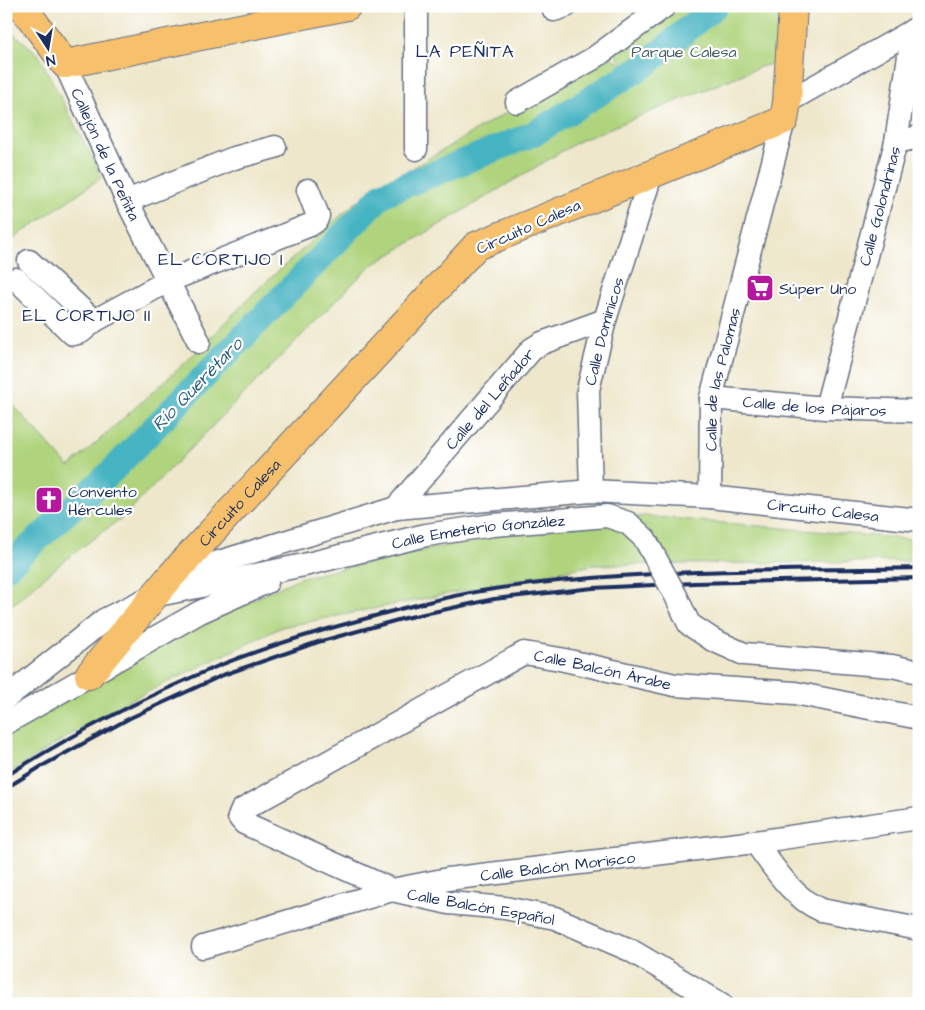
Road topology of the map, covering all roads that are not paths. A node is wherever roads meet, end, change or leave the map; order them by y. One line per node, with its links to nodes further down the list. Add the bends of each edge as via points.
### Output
1 (22, 6): 7 (main road, Callejón de la Peñita)
2 (346, 6): 7 (main road)
3 (416, 6): 13 (street)
4 (665, 6): 8 (street, via 594,58)
5 (793, 6): 9 (main road, Calle de las Palomas)
6 (916, 28): 9 (street, Circuito Calesa); 11 (street, Calle Golondrinas)
7 (65, 64): 16 (street, Callejón de la Peñita)
8 (517, 102)
9 (785, 111): 14 (main road, Circuito Calesa); 23 (street, Calle de las Palomas)
10 (919, 137): 11 (street)
11 (896, 142): 24 (street, Calle Golondrinas)
12 (275, 147): 16 (street, via 234,158)
13 (416, 150)
14 (651, 175): 20 (street, Calle Dominicos); 31 (main road, Circuito Calesa, via 476,246)
15 (308, 190): 19 (street, via 318,216 310,225)
16 (127, 201): 19 (street, Callejón de la Peñita)
17 (29, 261): 21 (street)
18 (16, 279): 21 (street, via 73,334 81,332)
19 (168, 281): 21 (street); 22 (street, Callejón de la Peñita)
20 (605, 320): 26 (street, Calle Dominicos, via 588,390); 28 (street, Calle del Leñador, via 532,349)
21 (94, 321)
22 (200, 342)
23 (711, 398): 24 (street, Calle de los Pájaros); 27 (street, Calle de las Palomas)
24 (826, 408): 25 (street, Calle de los Pájaros)
25 (919, 411)
26 (591, 491): 27 (street, Circuito Calesa); 28 (street, Circuito Calesa)
27 (710, 497): 29 (street, Circuito Calesa)
28 (396, 508): 31 (street, Circuito Calesa)
29 (919, 520)
30 (304, 565): 31 (street, Calle Emeterio González); 33 (street, Calle Emeterio González, bridge, via 426,534 608,516 628,523 645,539 689,624 713,640 744,654 892,666); 34 (street, Calle Emeterio González, via 200,612)
31 (161, 587): 32 (street, Calle Emeterio González, via 104,620); 34 (main road, Circuito Calesa)
32 (43, 670): 35 (street, via 43,684); 36 (street, Calle Emeterio González)
33 (919, 672)
34 (89, 675): 35 (street, Calle Emeterio González)
35 (57, 694): 38 (street, Calle Emeterio González)
36 (6, 698)
37 (919, 718): 39 (street, Calle Balcón Árabe, via 794,693 676,685 524,653 242,810)
38 (6, 723)
39 (239, 817): 42 (street, Calle Balcón Español, via 244,823)
40 (919, 818): 41 (street, Calle Balcón Morisco)
41 (755, 842): 42 (street, Calle Balcón Morisco, via 448,879); 43 (street, via 796,895 808,905)
42 (392, 890): 44 (street, Calle Balcón Morisco); 45 (street, Calle Balcón Español, via 449,903 505,908 555,918 630,950)
43 (919, 929)
44 (203, 947)
45 (720, 1004)

